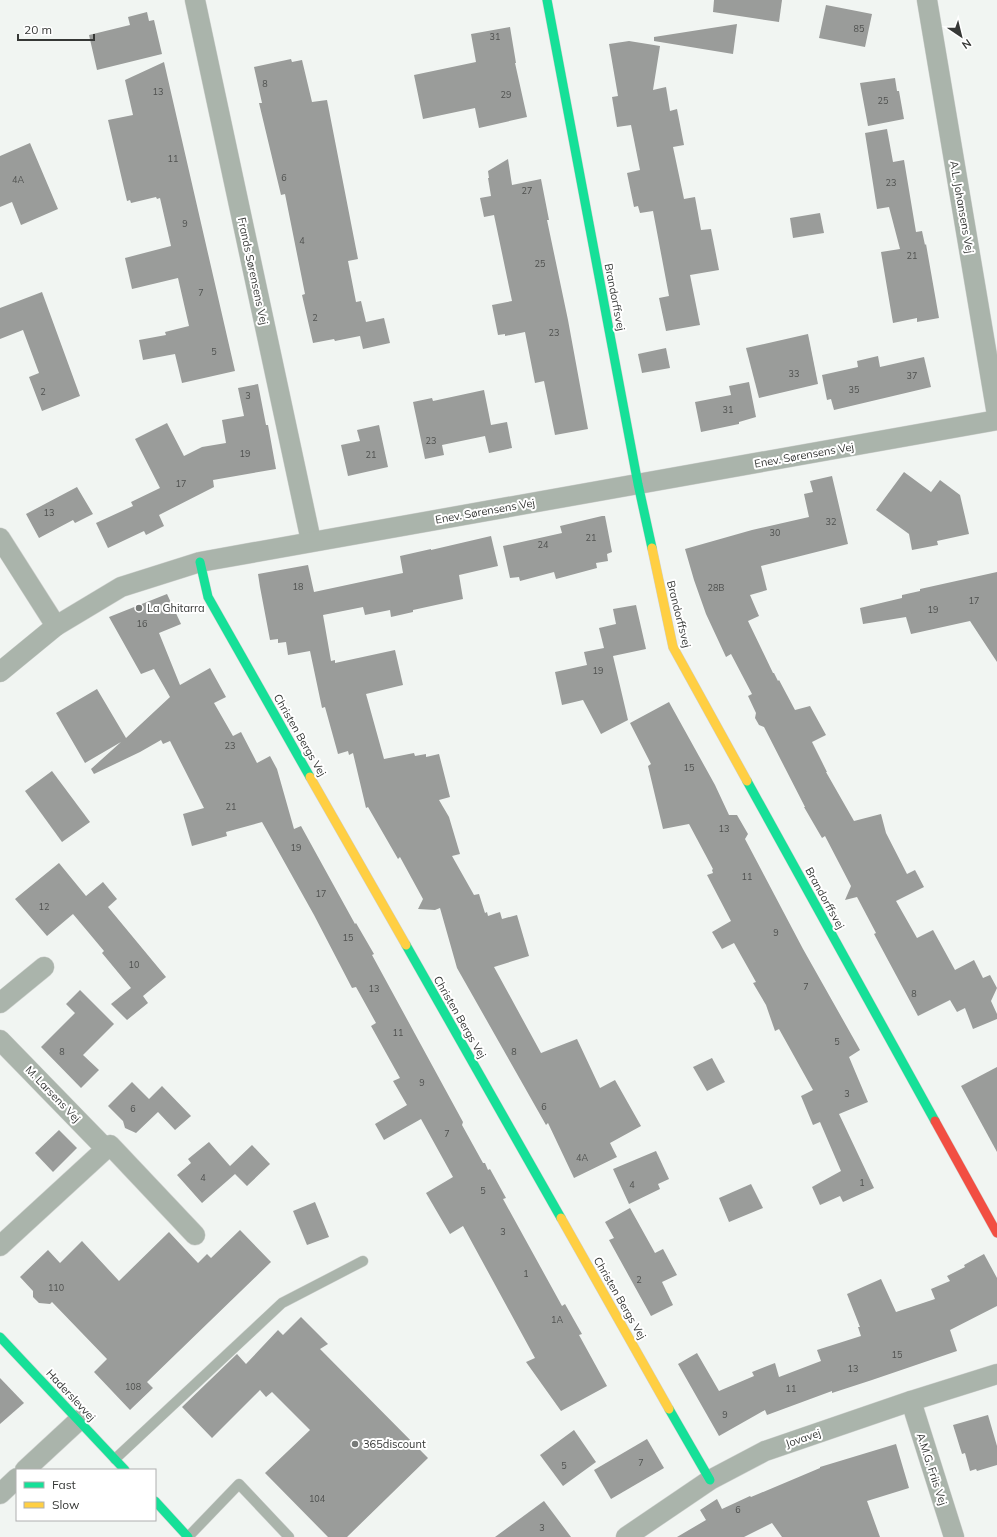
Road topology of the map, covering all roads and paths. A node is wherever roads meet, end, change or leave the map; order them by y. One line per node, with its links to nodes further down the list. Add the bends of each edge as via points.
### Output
1 (195, 0): 8 (street, Frands Sørensens Vej)
2 (547, 0): 6 (street, Brandorffsvej)
3 (927, 0): 4 (street, A.L. Johansens Vej)
4 (997, 415)
5 (997, 420): 6 (street, Enev. Sørensens Vej)
6 (638, 484): 8 (street, Enev. Sørensens Vej); 16 (street, Brandorffsvej, via 673,647)
7 (0, 538): 10 (street)
8 (311, 542): 9 (street, Enev. Sørensens Vej)
9 (200, 562): 10 (street, Enev. Sørensens Vej, via 121,587); 28 (street, Christen Bergs Vej, via 208,597)
10 (56, 626): 11 (street, Enev. Sørensens Vej)
11 (0, 672)
12 (44, 967): 13 (street)
13 (0, 1003)
14 (0, 1040): 15 (street, M. Larsens Vej)
15 (106, 1149): 17 (street, M. Larsens Vej, via 110,1145); 18 (street)
16 (997, 1233)
17 (195, 1235)
18 (0, 1246)
19 (363, 1261): 24 (lane, via 282,1303)
20 (0, 1337): 23 (street, Haderslevvej)
21 (997, 1374): 22 (street, Jovavej)
22 (911, 1401): 28 (street, Jovavej, via 766,1451); 34 (street, A.M.G. Friis Vej)
23 (79, 1420): 24 (street, Haderslevvej); 25 (street)
24 (115, 1459): 26 (street, Haderslevvej)
25 (26, 1469)
26 (125, 1469)
27 (16, 1479): 29 (street)
28 (710, 1480): 33 (street, Jovavej)
29 (0, 1494)
30 (156, 1502): 31 (street)
31 (188, 1537): 32 (lane, via 239,1484)
32 (289, 1537)
33 (626, 1537)
34 (954, 1537)

